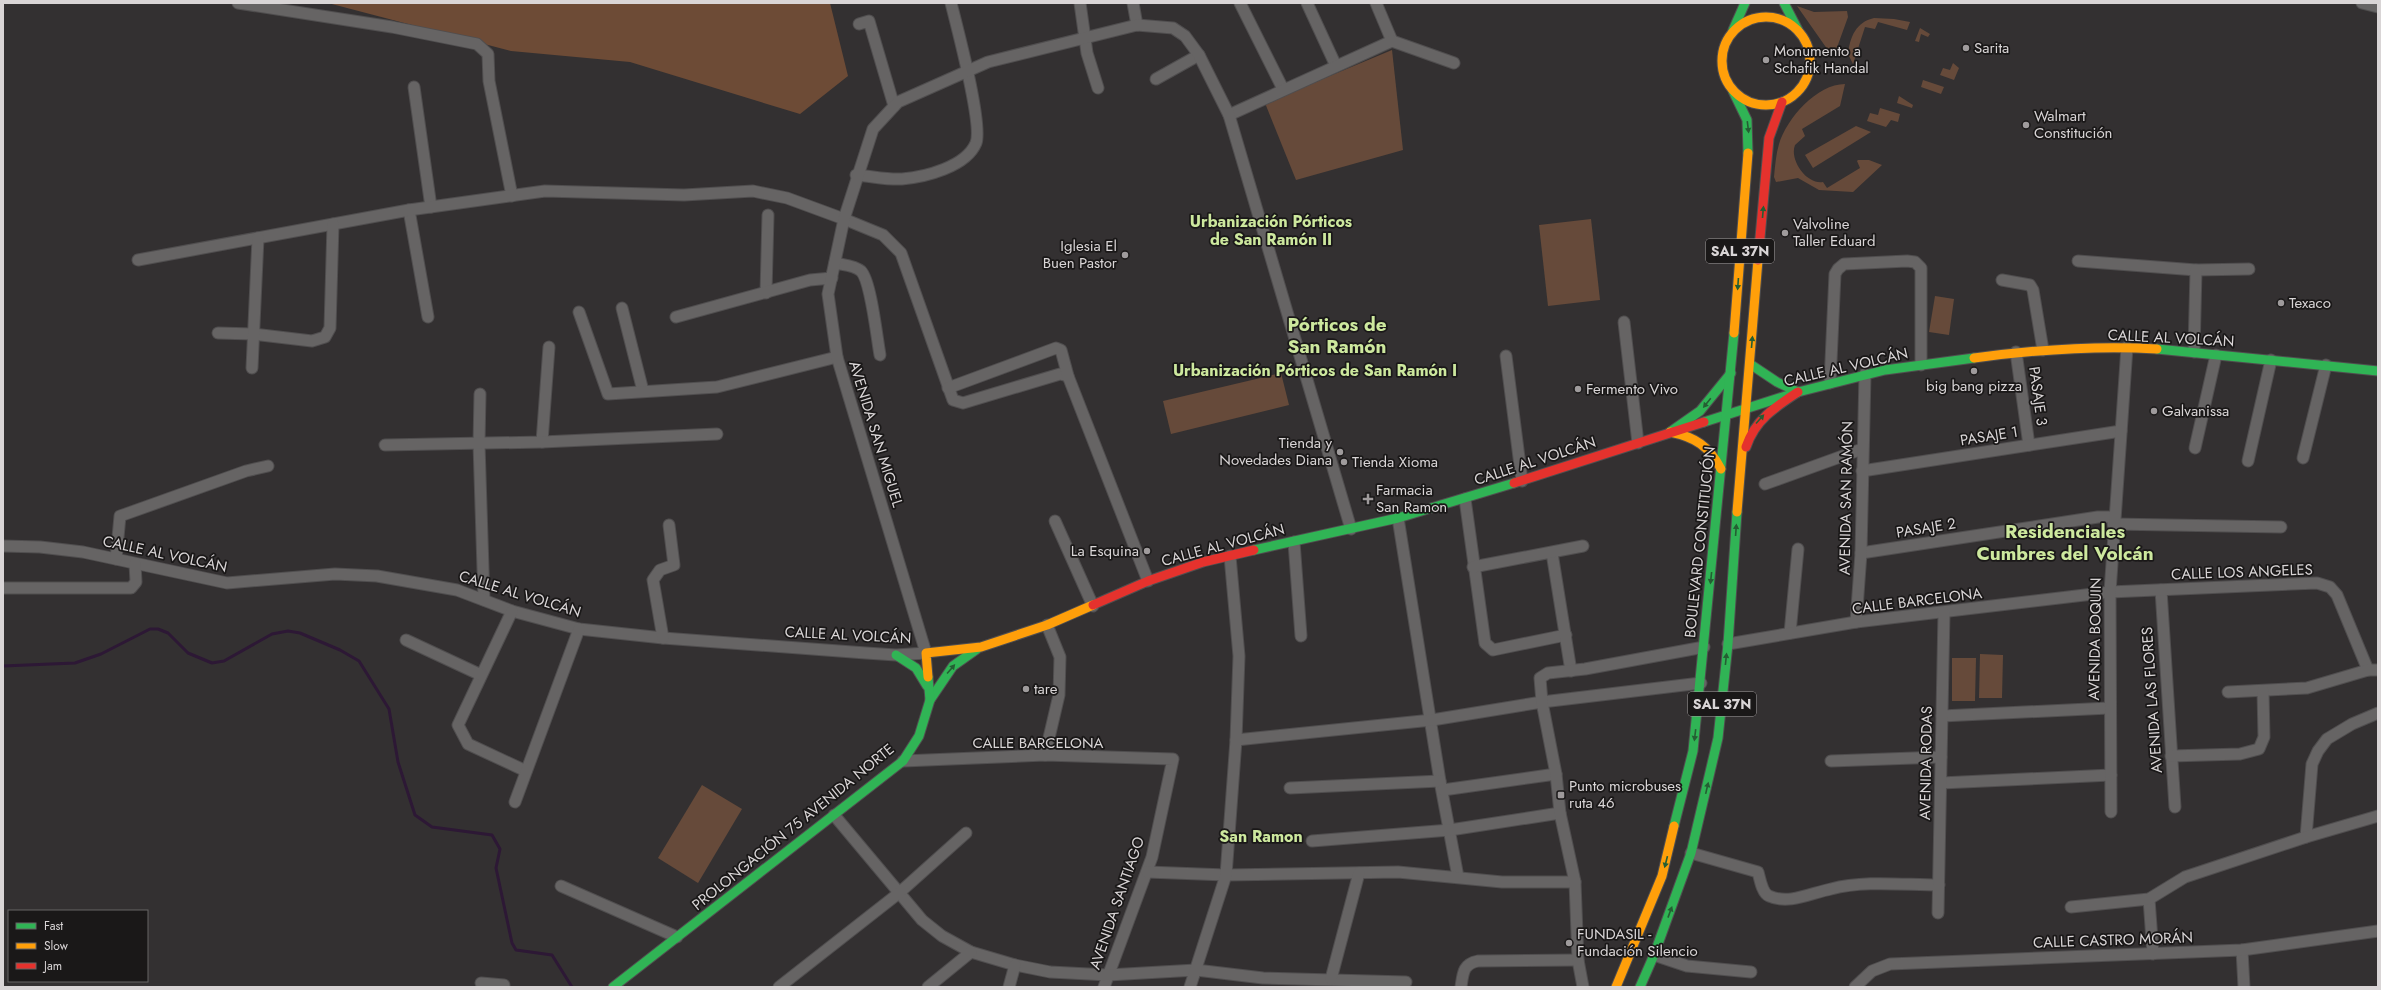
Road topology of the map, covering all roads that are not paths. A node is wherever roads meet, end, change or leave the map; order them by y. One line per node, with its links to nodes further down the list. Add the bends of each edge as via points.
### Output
1 (238, 3): 31 (street, via 392,27 477,44 488,54 488,82)
2 (951, 3): 21 (street)
3 (1080, 3): 16 (street)
4 (1133, 3): 13 (street)
5 (1240, 3): 25 (street)
6 (1307, 3): 20 (street)
7 (1376, 3): 17 (street)
8 (1745, 3): 14 (main road, SAL 37N)
9 (1784, 3): 15 (main road)
10 (2362, 3): 11 (street)
11 (2378, 7)
12 (860, 24): 28 (street, via 869,22)
13 (1137, 25): 16 (street, AVENIDA SAN MIGUEL); 18 (street, AVENIDA SAN MIGUEL, via 1173,28 1185,36)
14 (1733, 30): 15 (main road, via 1745,21 1765,16 1784,21); 26 (main road, SAL 37N, via 1724,46 1721,61 1724,75)
15 (1800, 33): 27 (main road, via 1809,50 1808,72 1797,92)
16 (1084, 37): 21 (street, AVENIDA SAN MIGUEL, via 988,62); 24 (street)
17 (1392, 41): 19 (street); 20 (street)
18 (1199, 55): 22 (street); 29 (street, AVENIDA SAN MIGUEL)
19 (1454, 63)
20 (1336, 66): 25 (street)
21 (968, 71): 28 (street, AVENIDA SAN MIGUEL); 30 (street, via 976,128 976,142 969,155 946,167 901,179)
22 (1156, 79)
23 (414, 87): 32 (street)
24 (1098, 88)
25 (1283, 89): 29 (street)
26 (1733, 91): 27 (main road, via 1756,104); 68 (main road, BOULEVARD CONSTITUCIÓN / SAL 37N, one-way to 68, via 1747,120 1749,137)
27 (1782, 102): 63 (main road, SAL 37N, one-way to 27, via 1770,138)
28 (894, 106): 30 (street, AVENIDA SAN MIGUEL, via 873,129)
29 (1229, 115): 102 (street, AVENIDA SAN MIGUEL)
30 (856, 175): 35 (street, AVENIDA SAN MIGUEL)
31 (512, 196): 32 (street); 35 (street, via 545,191 684,195 753,191 787,198)
32 (431, 207): 33 (street)
33 (409, 210): 36 (street); 48 (street)
34 (768, 215): 45 (street)
35 (844, 219): 40 (street, AVENIDA SAN MIGUEL); 72 (street, via 883,235 901,253)
36 (333, 224): 37 (street); 52 (street, via 330,328 325,337 312,341)
37 (258, 238): 38 (street); 52 (street)
38 (138, 260)
39 (2078, 261): 42 (street)
40 (835, 263): 43 (street, AVENIDA SAN MIGUEL); 58 (street, via 862,272 868,283)
41 (2249, 269): 42 (street)
42 (2196, 270): 57 (street)
43 (832, 278): 45 (street, via 810,280); 61 (street, AVENIDA SAN MIGUEL, via 828,294)
44 (2002, 280): 55 (street, via 2030,285 2033,290)
45 (766, 292): 49 (street)
46 (622, 308): 73 (street)
47 (579, 312): 73 (street, via 608,394)
48 (428, 317)
49 (676, 317)
50 (1624, 322): 82 (street)
51 (218, 333): 52 (street)
52 (253, 334): 66 (street)
53 (2127, 347): 55 (main road, CALLE AL VOLCÁN); 57 (main road, CALLE AL VOLCÁN); 78 (street, AVENIDA BOQUIN)
54 (549, 348): 81 (street)
55 (2043, 350): 56 (main road, CALLE AL VOLCÁN)
56 (2016, 352): 64 (main road, CALLE AL VOLCÁN); 85 (street, PASAJE 3)
57 (2194, 352): 59 (main road, CALLE AL VOLCÁN)
58 (880, 355)
59 (2216, 355): 62 (main road, CALLE AL VOLCÁN); 86 (street)
60 (1506, 356): 94 (street)
61 (837, 357): 73 (street, via 717,387); 132 (street, AVENIDA SAN MIGUEL)
62 (2271, 360): 65 (main road, CALLE AL VOLCÁN); 89 (street)
63 (1750, 364): 74 (main road); 76 (main road, SAL 37N)
64 (1921, 365): 69 (main road, CALLE AL VOLCÁN); 71 (street, via 1922,268 1915,262 1907,261 1844,264 1835,274)
65 (2326, 365): 67 (main road, CALLE AL VOLCÁN); 88 (street)
66 (252, 368)
67 (2378, 371)
68 (1731, 373): 77 (main road, BOULEVARD CONSTITUCIÓN / SAL 37N); 79 (main road, one-way to 79, via 1700,411)
69 (1864, 374): 71 (main road, CALLE AL VOLCÁN); 87 (street, AVENIDA SAN RAMÓN)
70 (1068, 376): 72 (street, via 1060,374 963,403 953,400); 72 (street, via 1061,350 1056,348); 113 (street)
71 (1830, 383): 74 (main road, CALLE AL VOLCÁN)
72 (948, 388)
73 (643, 391)
74 (1798, 392): 76 (main road, CALLE AL VOLCÁN); 91 (main road, one-way to 74, via 1748,438 1755,425 1766,413)
75 (480, 394): 83 (street)
76 (1744, 408): 77 (main road, CALLE AL VOLCÁN); 91 (main road, SAL 37N)
77 (1727, 414): 79 (main road, CALLE AL VOLCÁN); 92 (main road, BOULEVARD CONSTITUCIÓN / SAL 37N)
78 (2121, 431): 85 (street, PASAJE 1); 98 (street, AVENIDA BOQUIN)
79 (1670, 432): 82 (main road, CALLE AL VOLCÁN); 92 (main road, via 1690,435 1702,442 1713,453)
80 (717, 434): 81 (street)
81 (542, 442): 83 (street)
82 (1638, 443): 94 (main road, CALLE AL VOLCÁN)
83 (479, 444): 84 (street); 117 (street)
84 (385, 445)
85 (2029, 445): 93 (street, PASAJE 1)
86 (2195, 448)
87 (1862, 449): 93 (street, AVENIDA SAN RAMÓN); 95 (street)
88 (2303, 458)
89 (2248, 461)
90 (268, 466): 110 (street, via 238,474 120,516)
91 (1740, 468): 129 (main road, SAL 37N, one-way to 91)
92 (1721, 469): 131 (main road, BOULEVARD CONSTITUCIÓN / SAL 37N, one-way to 131)
93 (1862, 471): 108 (street, AVENIDA SAN RAMÓN)
94 (1522, 481): 96 (main road, CALLE AL VOLCÁN)
95 (1765, 484)
96 (1465, 500): 97 (main road, CALLE AL VOLCÁN); 112 (street)
97 (1398, 518): 102 (main road, CALLE AL VOLCÁN); 146 (street)
98 (2114, 520): 101 (street, PASAJE 2); 108 (street, PASAJE 2, via 2098,517); 116 (street, AVENIDA BOQUIN)
99 (1055, 521): 118 (street)
100 (669, 525): 127 (street, via 674,565 660,570 653,580)
101 (2281, 527)
102 (1351, 529): 103 (main road, CALLE AL VOLCÁN)
103 (1294, 542): 109 (main road, CALLE AL VOLCÁN); 126 (street)
104 (3, 546): 110 (street, CALLE AL VOLCÁN, via 69,550)
105 (1583, 546): 107 (street)
106 (1798, 549): 124 (street)
107 (1552, 553): 112 (street); 125 (street)
108 (1861, 553): 121 (street, AVENIDA SAN RAMÓN)
109 (1230, 556): 113 (main road, CALLE AL VOLCÁN); 147 (street, via 1239,656)
110 (116, 559): 111 (street, CALLE AL VOLCÁN)
111 (135, 564): 114 (street, via 136,582 131,588); 117 (street, CALLE AL VOLCÁN, via 231,583 335,574 370,575 457,590)
112 (1473, 567): 125 (street, via 1485,644 1488,648 1493,650)
113 (1148, 580): 118 (main road, CALLE AL VOLCÁN)
114 (3, 588)
115 (2161, 590): 116 (street, CALLE LOS ANGELES); 135 (street, CALLE LOS ANGELES, via 2316,584 2330,587 2337,595); 149 (street, AVENIDA LAS FLORES)
116 (2110, 592): 120 (street, CALLE BARCELONA); 143 (street, AVENIDA BOQUIN)
117 (484, 600): 119 (street, CALLE AL VOLCÁN)
118 (1093, 606): 122 (main road, CALLE AL VOLCÁN)
119 (512, 611): 123 (street, CALLE AL VOLCÁN); 136 (street)
120 (1944, 613): 121 (street, CALLE BARCELONA); 145 (street, AVENIDA RODAS)
121 (1856, 622): 124 (street, CALLE BARCELONA)
122 (1048, 625): 130 (main road, CALLE AL VOLCÁN); 148 (street, via 1060,657 1059,695)
123 (579, 629): 127 (street, CALLE AL VOLCÁN); 154 (street)
124 (1790, 634): 129 (street, CALLE BARCELONA)
125 (1566, 635): 134 (street)
126 (1301, 636)
127 (663, 638): 133 (street, CALLE AL VOLCÁN)
128 (406, 640): 136 (street)
129 (1728, 644): 170 (main road, SAL 37N, one-way to 129, via 1718,738)
130 (981, 647): 132 (main road, CALLE AL VOLCÁN); 141 (main road, one-way to 130, via 953,666)
131 (1704, 647): 134 (street); 137 (main road, BOULEVARD CONSTITUCIÓN / SAL 37N)
132 (926, 653): 133 (street, CALLE AL VOLCÁN); 138 (main road, PROLONGACIÓN 75 AVENIDA NORTE)
133 (896, 655): 138 (main road, via 916,668)
134 (1571, 670): 142 (street, via 1542,676)
135 (2373, 670): 139 (street, via 2308,688)
136 (481, 675): 154 (street, via 458,725 468,744)
137 (1702, 683): 142 (street); 206 (main road, BOULEVARD CONSTITUCIÓN / SAL 37N, one-way to 206, via 1693,751 1662,876)
138 (929, 690): 141 (main road, PROLONGACIÓN 75 AVENIDA NORTE)
139 (2263, 691): 140 (street); 149 (street, via 2264,737 2259,749 2240,754)
140 (2228, 692)
141 (930, 700): 152 (main road, PROLONGACIÓN 75 AVENIDA NORTE, via 919,736)
142 (1542, 702): 146 (street); 155 (street)
143 (2109, 708): 145 (street); 156 (street, AVENIDA BOQUIN)
144 (2378, 713): 168 (street, via 2365,716 2352,724 2327,740 2318,751 2312,764)
145 (1942, 716): 150 (street, AVENIDA RODAS)
146 (1432, 720): 147 (street); 158 (street)
147 (1236, 740): 173 (street)
148 (1045, 756): 151 (street, CALLE BARCELONA); 152 (street, CALLE BARCELONA)
149 (2171, 756): 161 (street, AVENIDA LAS FLORES)
150 (1941, 757): 153 (street); 157 (street, AVENIDA RODAS)
151 (1173, 759): 171 (street, AVENIDA SANTIAGO)
152 (903, 761): 164 (main road, PROLONGACIÓN 75 AVENIDA NORTE)
153 (1831, 761)
154 (526, 771): 160 (street)
155 (1556, 774): 158 (street); 163 (street)
156 (2111, 775): 157 (street); 162 (street, AVENIDA BOQUIN)
157 (1941, 783): 176 (street, AVENIDA RODAS)
158 (1441, 785): 159 (street); 166 (street)
159 (1290, 788)
160 (515, 802)
161 (2175, 807)
162 (2110, 812)
163 (1560, 813): 166 (street); 175 (street)
164 (834, 814): 178 (street); 183 (main road, PROLONGACIÓN 75 AVENIDA NORTE)
165 (2378, 816): 168 (street)
166 (1450, 830): 169 (street); 174 (street)
167 (966, 833): 178 (street)
168 (2306, 837): 179 (street, via 2185,877)
169 (1312, 841)
170 (1691, 853): 176 (street, via 1758,872 1767,896 1780,900 1851,885); 187 (main road, SAL 37N, one-way to 170)
171 (1147, 872): 173 (street); 192 (street, AVENIDA SANTIAGO)
172 (1359, 873): 173 (street); 174 (street, via 1398,872); 193 (street)
173 (1226, 875): 190 (street)
174 (1458, 877): 175 (street, via 1502,882)
175 (1575, 882): 188 (street)
176 (1939, 885): 181 (street, AVENIDA RODAS)
177 (562, 886): 183 (street)
178 (899, 893): 185 (street, via 922,920 942,936); 200 (street)
179 (2150, 898): 180 (street); 186 (street)
180 (2071, 907)
181 (1938, 913)
182 (2378, 931): 184 (street, CALLE CASTRO MORÁN)
183 (677, 937): 197 (main road, PROLONGACIÓN 75 AVENIDA NORTE)
184 (2242, 950): 186 (street, CALLE CASTRO MORÁN); 209 (street)
185 (971, 952): 189 (street); 201 (street)
186 (2153, 954): 208 (street, CALLE CASTRO MORÁN, via 1890,964 1872,971)
187 (1654, 955): 191 (street, via 1688,966); 207 (main road, SAL 37N)
188 (1578, 960): 198 (street); 205 (street, via 1468,963 1463,970)
189 (1015, 965): 192 (street, via 1050,972); 202 (street)
190 (1196, 970): 192 (street); 194 (street); 204 (street)
191 (1751, 972)
192 (1108, 975): 203 (street, AVENIDA SANTIAGO)
193 (1331, 979): 194 (street); 195 (street)
194 (1262, 982)
195 (1406, 982)
196 (482, 983): 199 (street)
197 (619, 985)
198 (1583, 986)
199 (504, 987)
200 (779, 987)
201 (928, 987)
202 (1009, 987)
203 (1104, 987)
204 (1190, 987)
205 (1461, 987)
206 (1616, 987)
207 (1640, 987)
208 (1855, 987)
209 (2244, 987)

